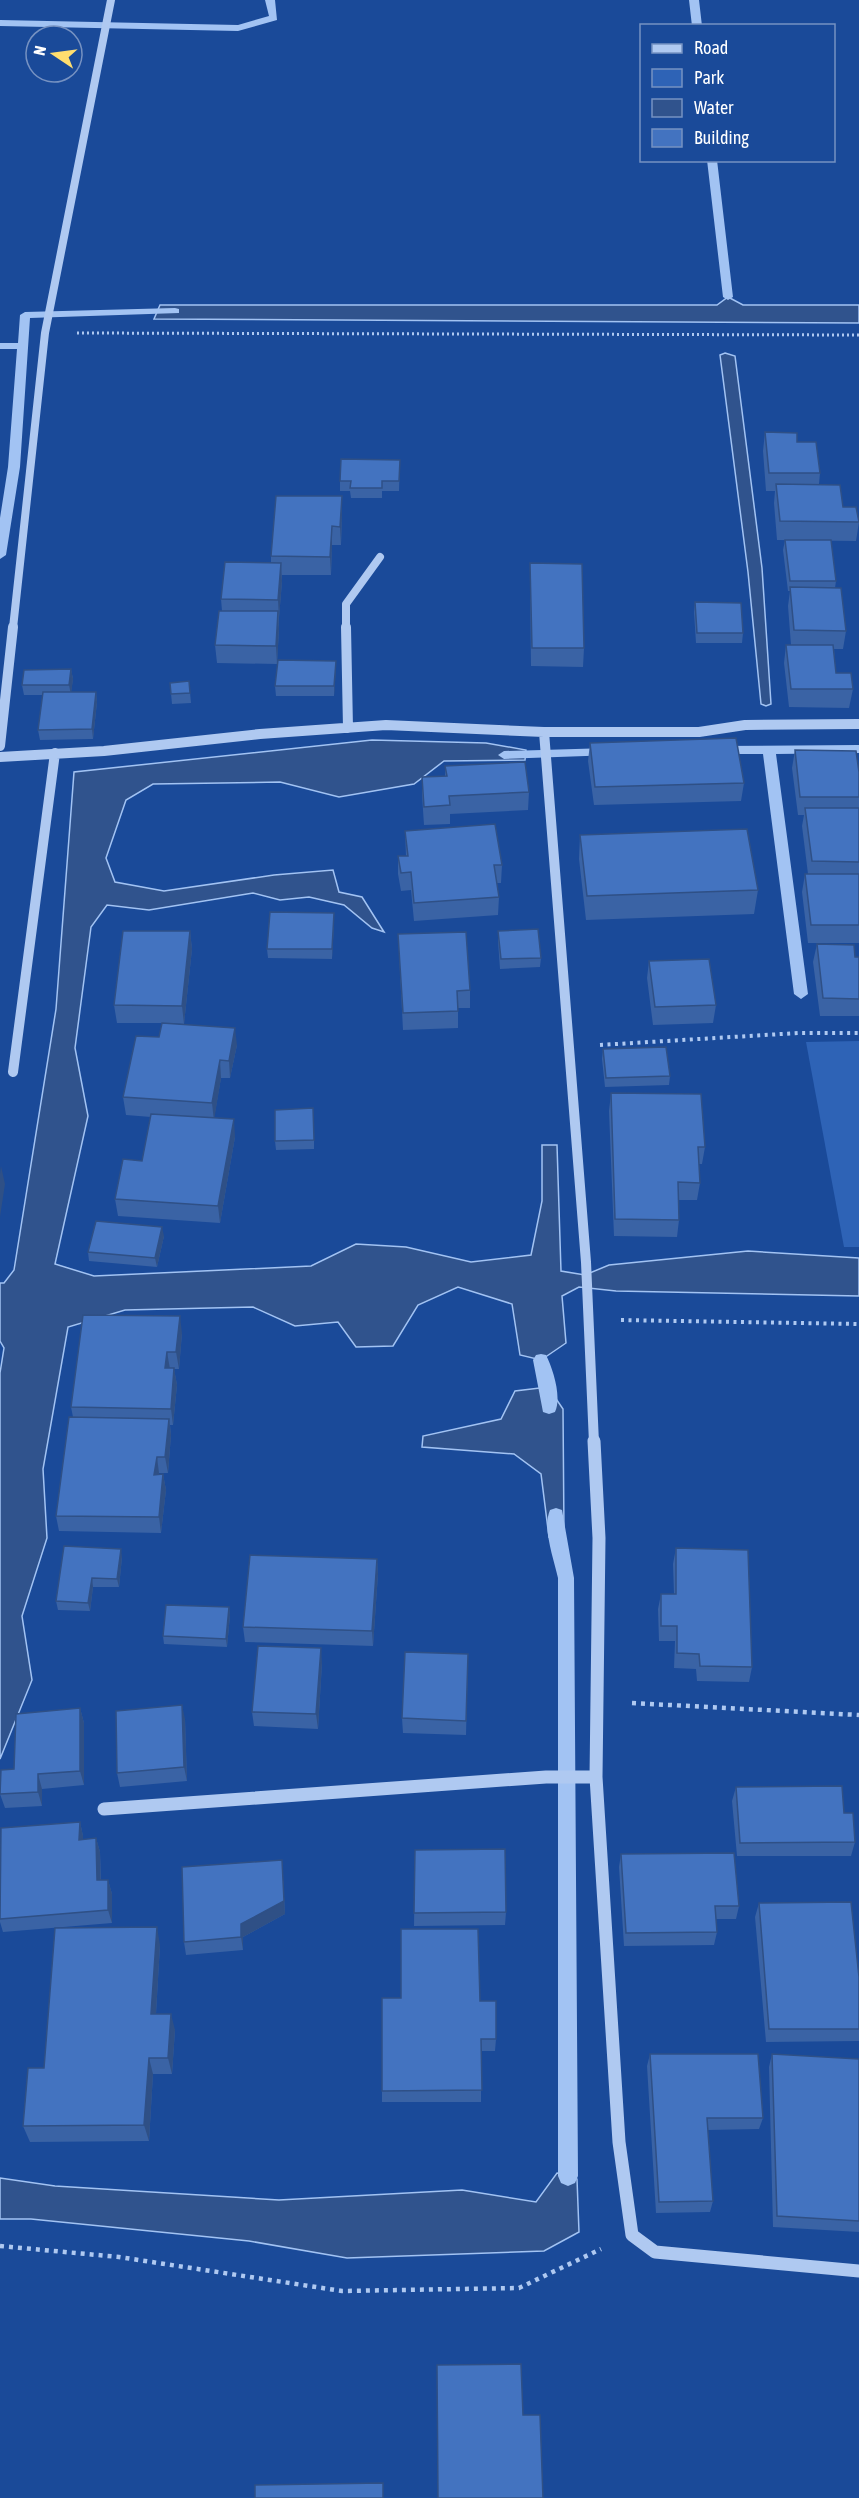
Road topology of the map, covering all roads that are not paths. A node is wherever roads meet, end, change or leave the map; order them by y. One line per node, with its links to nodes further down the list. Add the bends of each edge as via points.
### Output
1 (111, 0): 6 (street, via 45,333)
2 (380, 557): 4 (street, via 346,604)
3 (859, 724): 5 (street, via 745,725 699,732)
4 (348, 728): 5 (street, via 386,725); 7 (street)
5 (544, 732): 10 (street, via 586,1262 599,1538)
6 (0, 746)
7 (55, 753): 8 (street); 9 (street)
8 (0, 757)
9 (14, 1072)
10 (596, 1777): 11 (street, via 546,1777); 12 (street, via 619,2142 632,2235 655,2252)
11 (104, 1809)
12 (859, 2271)

